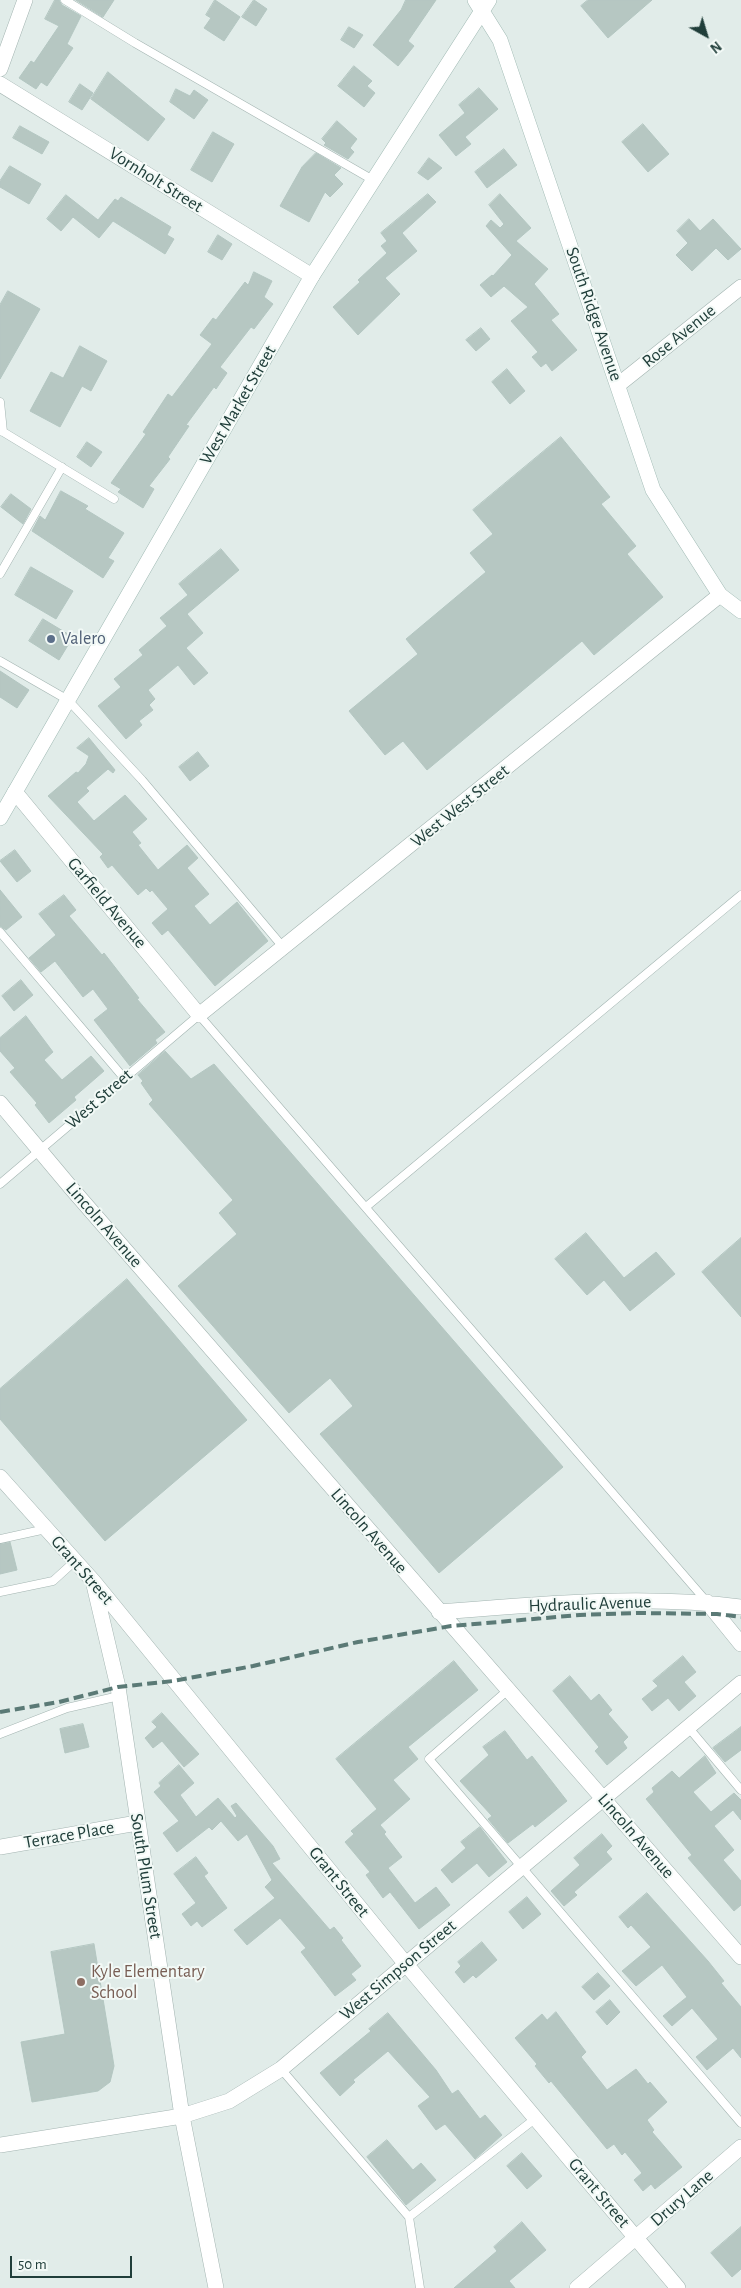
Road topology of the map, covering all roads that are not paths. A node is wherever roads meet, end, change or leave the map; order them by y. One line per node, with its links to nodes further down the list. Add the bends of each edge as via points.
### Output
1 (25, 0): 4 (street)
2 (65, 0): 6 (lane, via 135,44)
3 (482, 3): 6 (street, West Market Street); 9 (street, South Ridge Avenue, via 500,40)
4 (0, 69)
5 (0, 84): 7 (street, Vornholt Street)
6 (373, 180): 7 (street, West Market Street)
7 (312, 276): 18 (street, West Market Street)
8 (741, 287): 9 (street, Rose Avenue)
9 (618, 385): 15 (street, South Ridge Avenue, via 653,490)
10 (0, 402): 11 (lane)
11 (2, 431): 12 (lane)
12 (62, 467): 13 (lane); 14 (lane)
13 (114, 499)
14 (0, 574)
15 (720, 595): 16 (street, South Ridge Avenue); 23 (street, West West Street)
16 (741, 611)
17 (0, 660): 18 (lane)
18 (68, 700): 19 (street, West Market Street); 23 (lane, via 142,780)
19 (15, 792): 20 (street, West Market Street); 24 (street, Garfield Avenue)
20 (0, 818)
21 (741, 895): 29 (lane)
22 (0, 932): 25 (lane)
23 (283, 947): 24 (street, West West Street)
24 (199, 1015): 25 (lane, West Street); 29 (lane)
25 (124, 1078): 27 (lane, West Street)
26 (0, 1103): 27 (street, Lincoln Avenue)
27 (39, 1151): 28 (lane, West Street); 38 (street, Lincoln Avenue)
28 (0, 1184)
29 (366, 1207): 36 (lane)
30 (0, 1477): 31 (street, Grant Street)
31 (46, 1529): 32 (lane); 33 (street, Grant Street)
32 (0, 1539)
33 (75, 1561): 34 (street, Grant Street); 35 (lane, via 53,1582)
34 (94, 1582): 42 (street, South Plum Street); 51 (street, Grant Street)
35 (0, 1592)
36 (707, 1602): 37 (street, Hydraulic Avenue); 38 (street, Hydraulic Avenue, via 534,1604); 39 (street)
37 (741, 1607)
38 (439, 1612): 41 (street, Lincoln Avenue)
39 (741, 1644)
40 (741, 1682): 43 (street, West Simpson Street)
41 (508, 1690): 46 (street, Lincoln Avenue); 49 (lane, via 429,1759)
42 (119, 1696): 44 (lane, via 67,1708); 47 (street, South Plum Street)
43 (688, 1727): 45 (lane); 46 (street, West Simpson Street)
44 (0, 1734)
45 (741, 1790)
46 (604, 1799): 49 (street, West Simpson Street); 50 (street, Lincoln Avenue)
47 (137, 1823): 48 (street, Terrace Place); 53 (street, South Plum Street)
48 (0, 1847)
49 (521, 1867): 51 (street, West Simpson Street); 55 (lane)
50 (741, 1957)
51 (405, 1963): 52 (street, West Simpson Street); 54 (street, Grant Street)
52 (281, 2069): 53 (street, West Simpson Street, via 229,2101); 58 (lane)
53 (182, 2116): 56 (street, West Simpson Street); 60 (street, South Plum Street)
54 (536, 2118): 58 (lane); 59 (street, Grant Street)
55 (741, 2123)
56 (0, 2146)
57 (741, 2147): 59 (street, Drury Lane)
58 (409, 2217): 61 (lane)
59 (636, 2238): 62 (street, Drury Lane); 63 (street, Grant Street)
60 (216, 2288)
61 (420, 2288)
62 (577, 2288)
63 (678, 2288)

